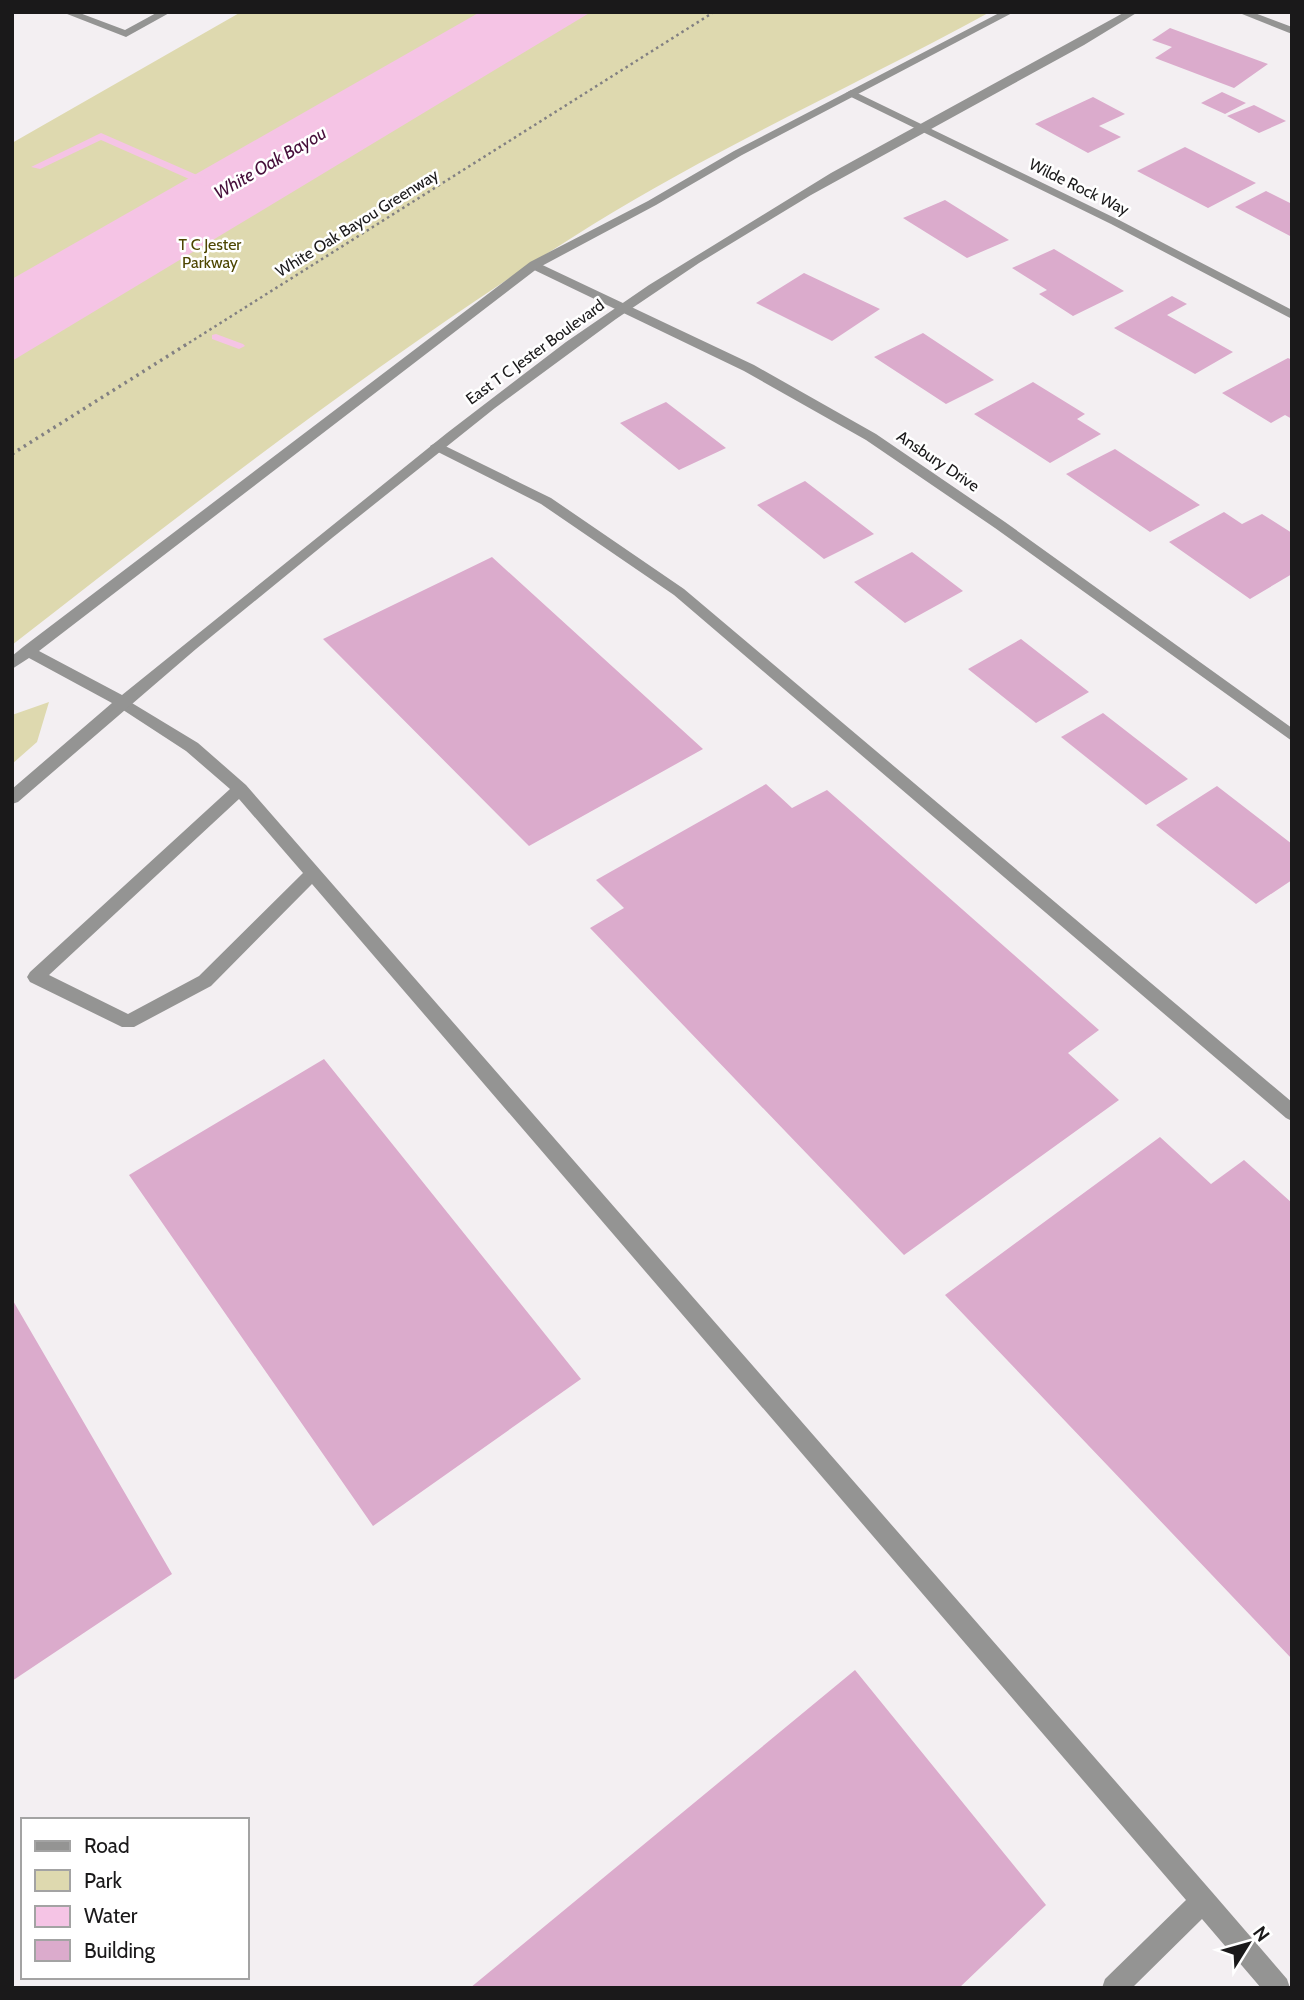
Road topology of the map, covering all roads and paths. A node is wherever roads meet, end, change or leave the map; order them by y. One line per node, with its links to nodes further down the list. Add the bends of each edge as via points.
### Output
1 (67, 12): 2 (street, via 126,34)
2 (166, 12)
3 (714, 12): 14 (path, White Oak Bayou Greenway)
4 (1009, 12): 8 (street)
5 (1133, 12): 9 (street, East T C Jester Boulevard)
6 (1242, 12): 7 (street)
7 (1292, 31)
8 (851, 93): 9 (street, Wilde Rock Way); 10 (street)
9 (921, 128): 11 (street, East T C Jester Boulevard, via 691,262); 12 (street, Wilde Rock Way)
10 (534, 265): 11 (street, Ansbury Drive); 15 (street)
11 (625, 309): 13 (street, East T C Jester Boulevard, via 538,368); 18 (street, Ansbury Drive, via 749,368 871,437)
12 (1292, 315)
13 (437, 446): 17 (street, East T C Jester Boulevard); 22 (street, via 546,501 679,592)
14 (12, 454)
15 (28, 651): 16 (street); 17 (street)
16 (12, 664)
17 (122, 702): 19 (street, via 192,747); 20 (street, East T C Jester Boulevard)
18 (1292, 736)
19 (240, 789): 21 (street); 21 (street, via 36,977 128,1022 205,981)
20 (12, 798)
21 (313, 873): 23 (street)
22 (1292, 1113)
23 (1203, 1901): 24 (street); 25 (street)
24 (1114, 1988)
25 (1278, 1988)

